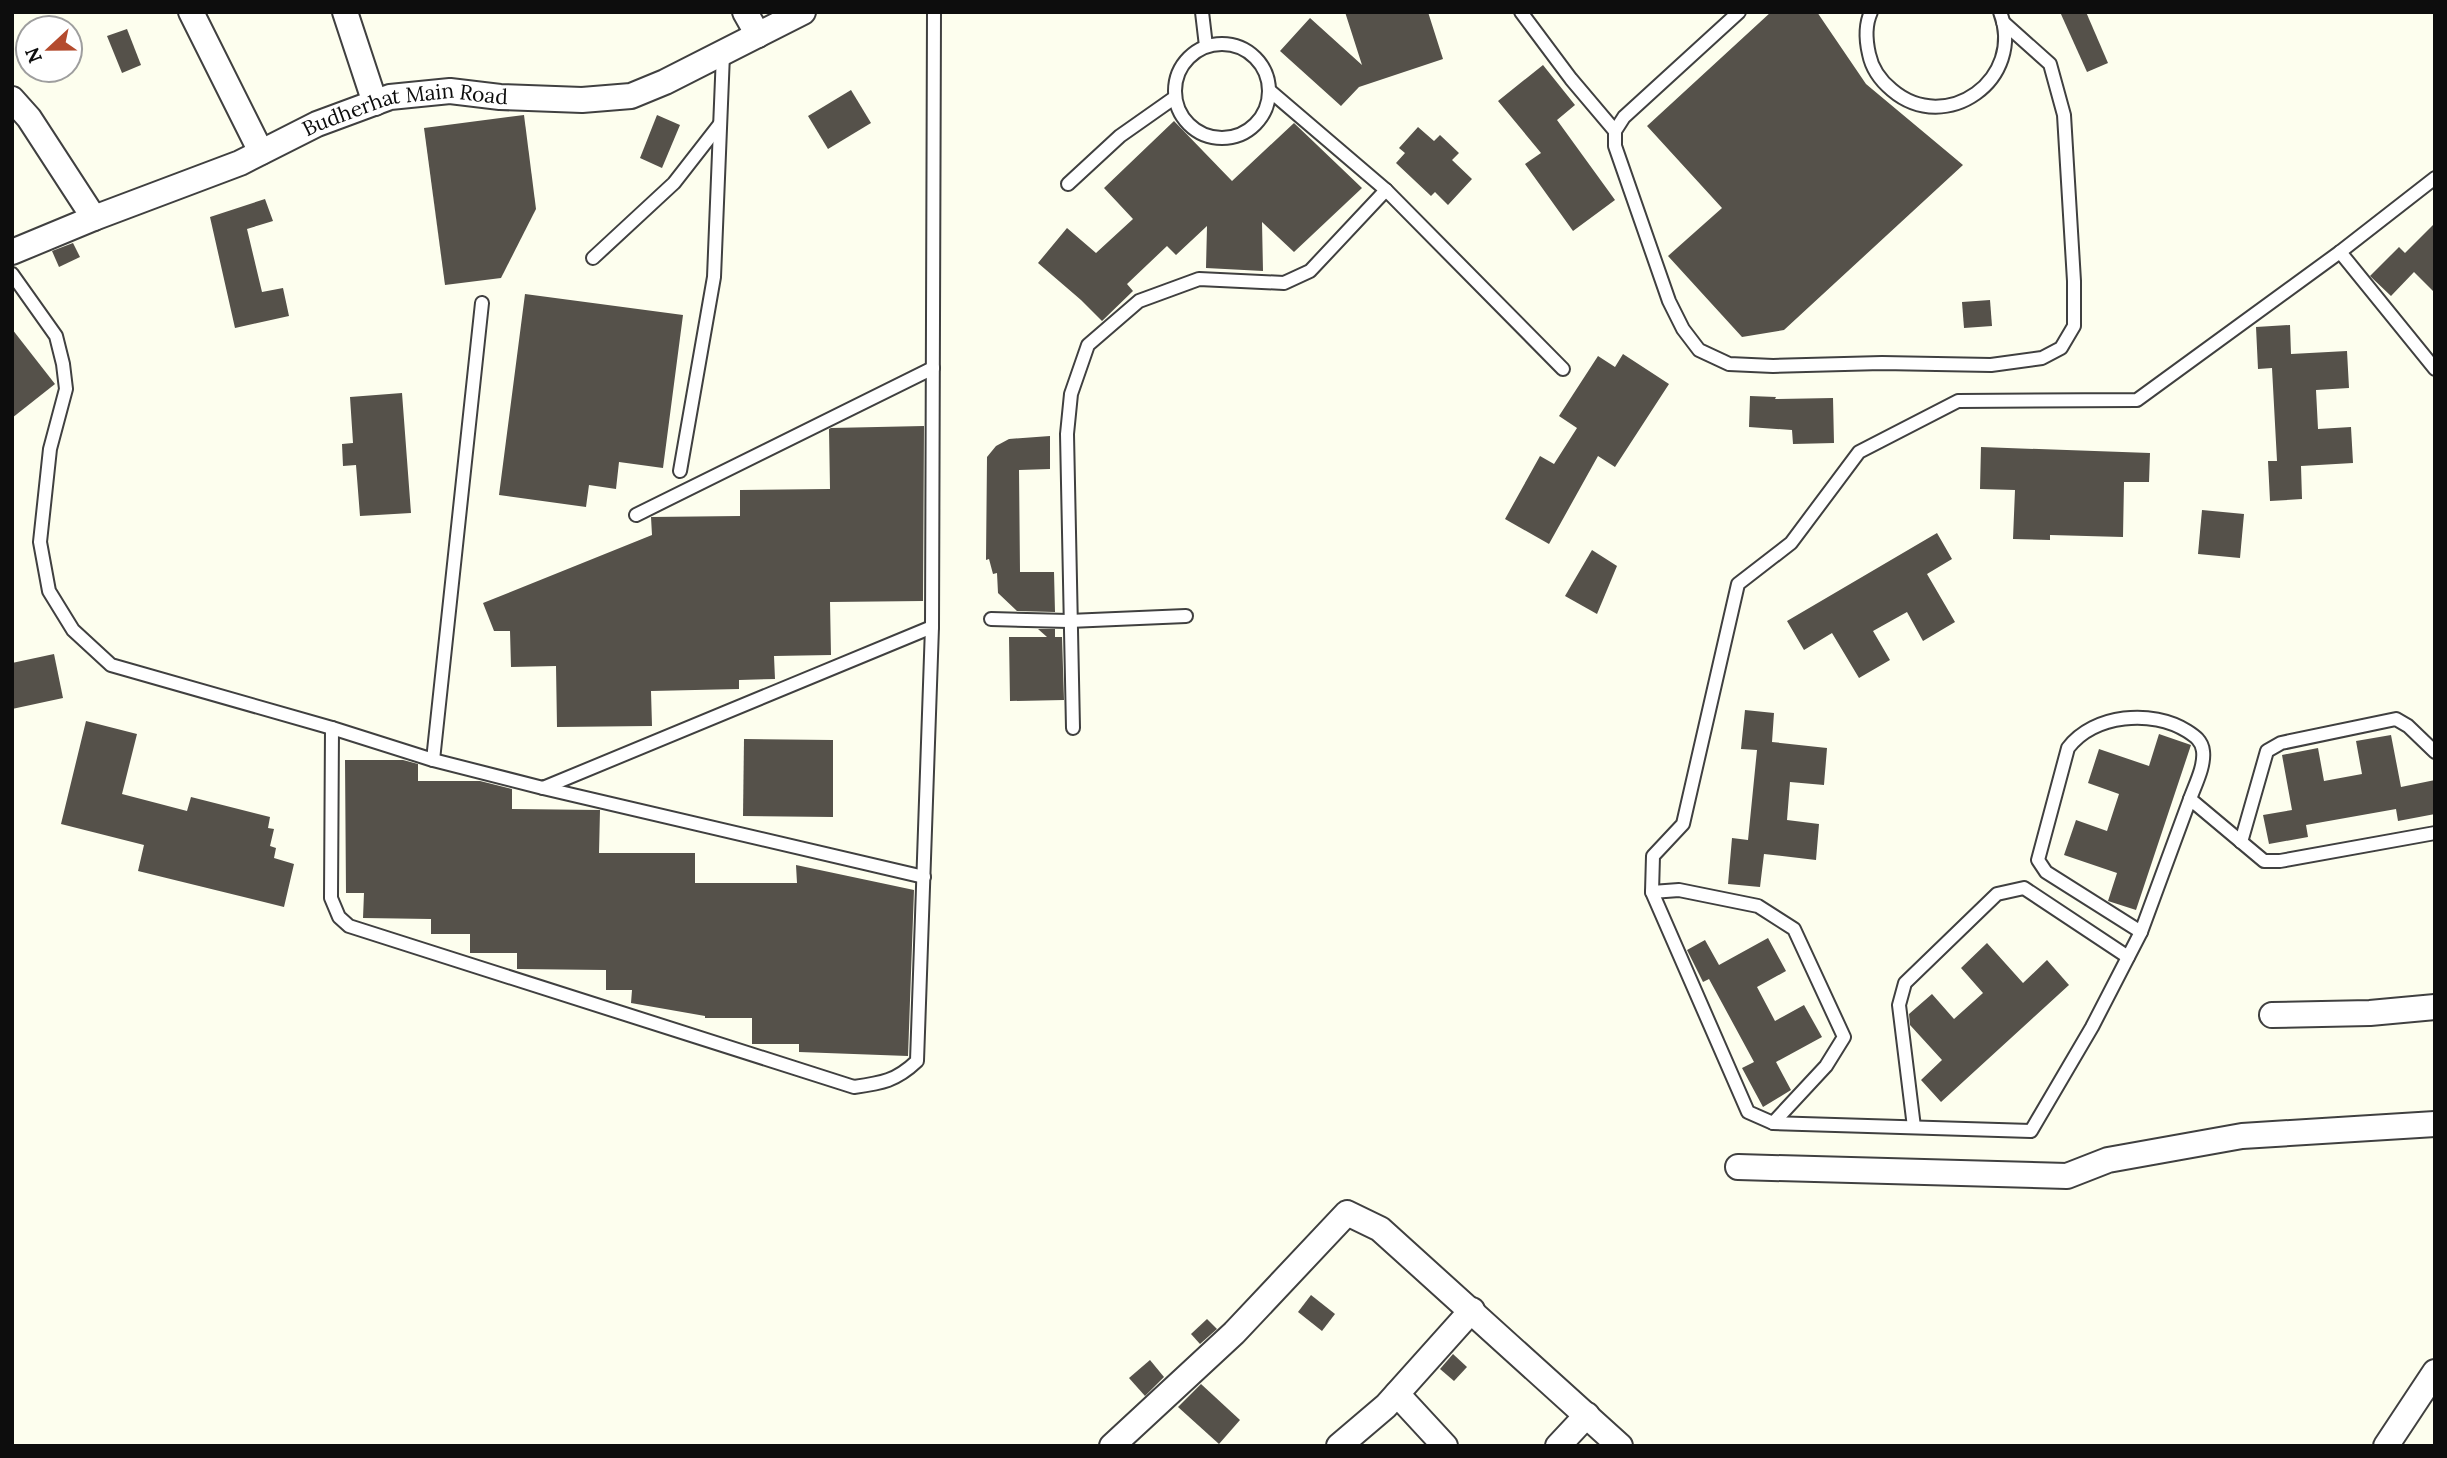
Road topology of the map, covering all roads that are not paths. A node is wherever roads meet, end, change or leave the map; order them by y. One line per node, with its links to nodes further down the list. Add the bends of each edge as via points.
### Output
1 (191, 12): 20 (street)
2 (345, 12): 17 (street)
3 (745, 12): 11 (street)
4 (803, 12): 11 (street, Budherhat Main Road)
5 (934, 12): 31 (lane)
6 (1202, 12): 12 (lane)
7 (1521, 12): 19 (lane)
8 (1740, 12): 19 (lane, via 1624,117)
9 (1871, 12): 10 (lane, via 1866,40 1882,83 1922,106 1945,107 1967,100 1986,86 1999,67 2005,45)
10 (2001, 17): 19 (lane, via 2050,64 2064,115 2074,326 2062,348 2042,358 1991,365 1773,366 1728,364 1699,350 1669,301 1615,146)
11 (758, 35): 13 (street, Budherhat Main Road)
12 (1206, 46): 14 (lane, via 1228,44 1249,52 1260,62); 15 (lane, via 1181,66)
13 (723, 54): 17 (street, Budherhat Main Road, via 631,96 555,99 450,91 390,97); 18 (lane)
14 (1269, 90): 15 (lane, via 1260,121 1233,138 1217,139 1188,126); 23 (lane)
15 (1174, 98): 22 (lane, via 1120,136)
16 (12, 99): 24 (street)
17 (375, 103): 20 (street, Budherhat Main Road, via 317,124)
18 (720, 124): 27 (lane, via 674,183); 33 (lane, via 714,277)
19 (1615, 131)
20 (261, 152): 24 (street, Budherhat Main Road)
21 (2435, 177): 26 (lane)
22 (1068, 184)
23 (1386, 190): 32 (lane); 37 (lane, via 1310,271 1284,283 1199,279 1139,300 1088,345 1071,394 1067,434)
24 (94, 218): 25 (street, Budherhat Main Road)
25 (12, 252)
26 (2340, 253): 30 (lane); 48 (lane, via 2137,400 1958,401 1858,452 1791,543 1738,584 1684,824 1653,856)
27 (593, 258)
28 (12, 274): 39 (lane, via 56,336 63,364 66,389 50,449 40,542 49,591 73,630 111,665)
29 (482, 303): 42 (lane)
30 (2433, 363)
31 (933, 368): 34 (lane); 38 (lane)
32 (1563, 369)
33 (680, 471)
34 (636, 515)
35 (1186, 616): 37 (lane)
36 (991, 619): 37 (lane)
37 (1069, 621): 40 (lane)
38 (932, 627): 43 (lane); 47 (lane)
39 (332, 728): 42 (lane); 47 (lane, via 331,898 339,917 349,926 854,1087 886,1083 916,1061)
40 (1073, 728)
41 (2435, 752): 46 (lane, via 2396,719 2281,743 2267,751)
42 (433, 760): 43 (lane)
43 (543, 788): 47 (lane)
44 (2190, 799): 46 (lane); 49 (lane); 49 (lane, via 2203,752 2197,738 2176,724 2137,716 2107,723 2077,737 2068,748 2038,860 2046,872)
45 (2435, 834): 46 (lane, via 2280,861 2264,861)
46 (2241, 842)
47 (924, 877)
48 (1652, 892): 53 (lane, via 1748,1112); 53 (lane, via 1679,890 1758,906 1794,929 1844,1037 1826,1066)
49 (2141, 932): 50 (lane)
50 (2128, 957): 55 (lane, via 2031,1131); 55 (lane, via 2024,888 1997,894 1905,983 1899,1004)
51 (2435, 1007): 52 (street)
52 (2272, 1015)
53 (1773, 1123): 55 (lane)
54 (2435, 1124): 56 (street, via 2242,1136 2108,1160 2067,1176)
55 (1913, 1128)
56 (1738, 1167)
57 (1472, 1310): 59 (street); 60 (street); 62 (street, via 1380,1229 1347,1213 1234,1333)
58 (2435, 1372): 61 (street)
59 (1397, 1394): 63 (street); 64 (street)
60 (1587, 1415): 65 (street); 66 (street)
61 (2390, 1443)
62 (1112, 1446)
63 (1339, 1446)
64 (1445, 1446)
65 (1558, 1446)
66 (1620, 1446)

